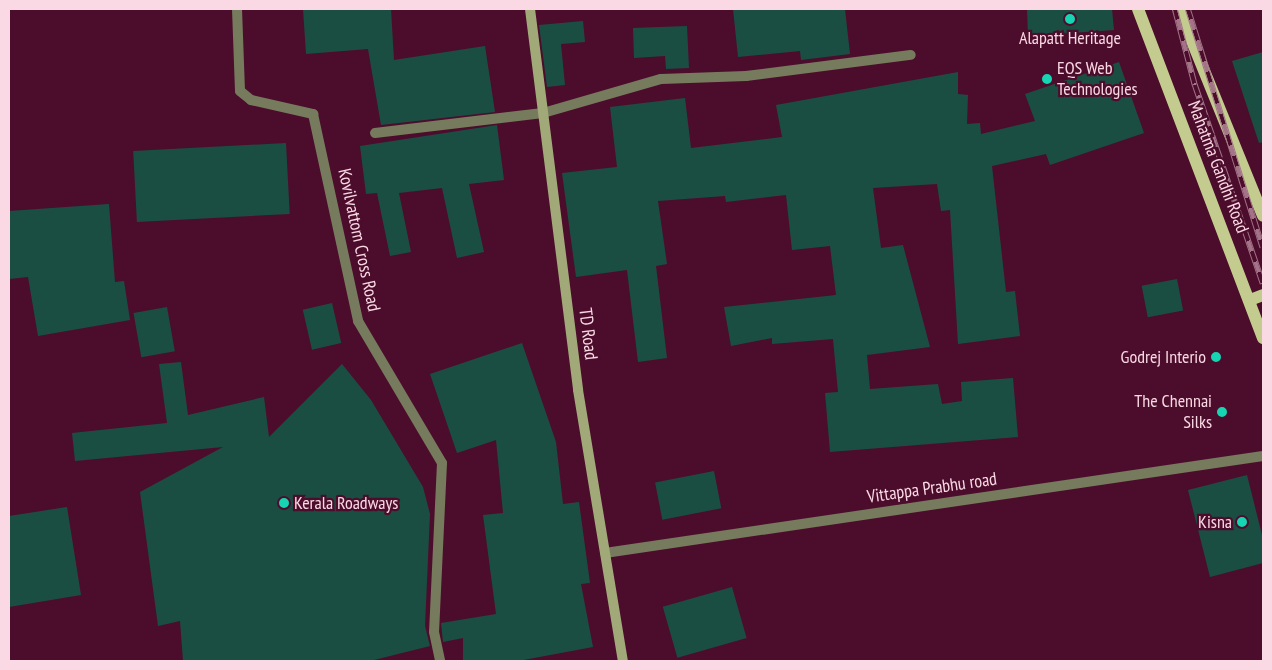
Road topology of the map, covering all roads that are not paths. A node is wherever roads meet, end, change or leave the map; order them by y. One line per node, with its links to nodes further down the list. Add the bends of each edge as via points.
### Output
1 (237, 9): 14 (street, Kovilvattom Cross Road, via 240,91 251,100 313,114 358,321 442,463 434,632)
2 (530, 9): 6 (street, TD Road)
3 (1138, 9): 10 (main road, Mahatma Gandhi Road)
4 (1179, 9): 8 (main road, Mahatma Gandhi Road)
5 (911, 55): 6 (street, via 746,76 661,79)
6 (543, 113): 7 (street); 13 (street, TD Road, via 578,390)
7 (375, 133)
8 (1263, 216)
9 (1263, 295): 10 (main road)
10 (1250, 300): 11 (main road, Mahatma Gandhi Road)
11 (1263, 338)
12 (1263, 456): 13 (street, Vittappa Prabhu road)
13 (605, 552): 15 (street, TD Road)
14 (440, 661)
15 (623, 661)

